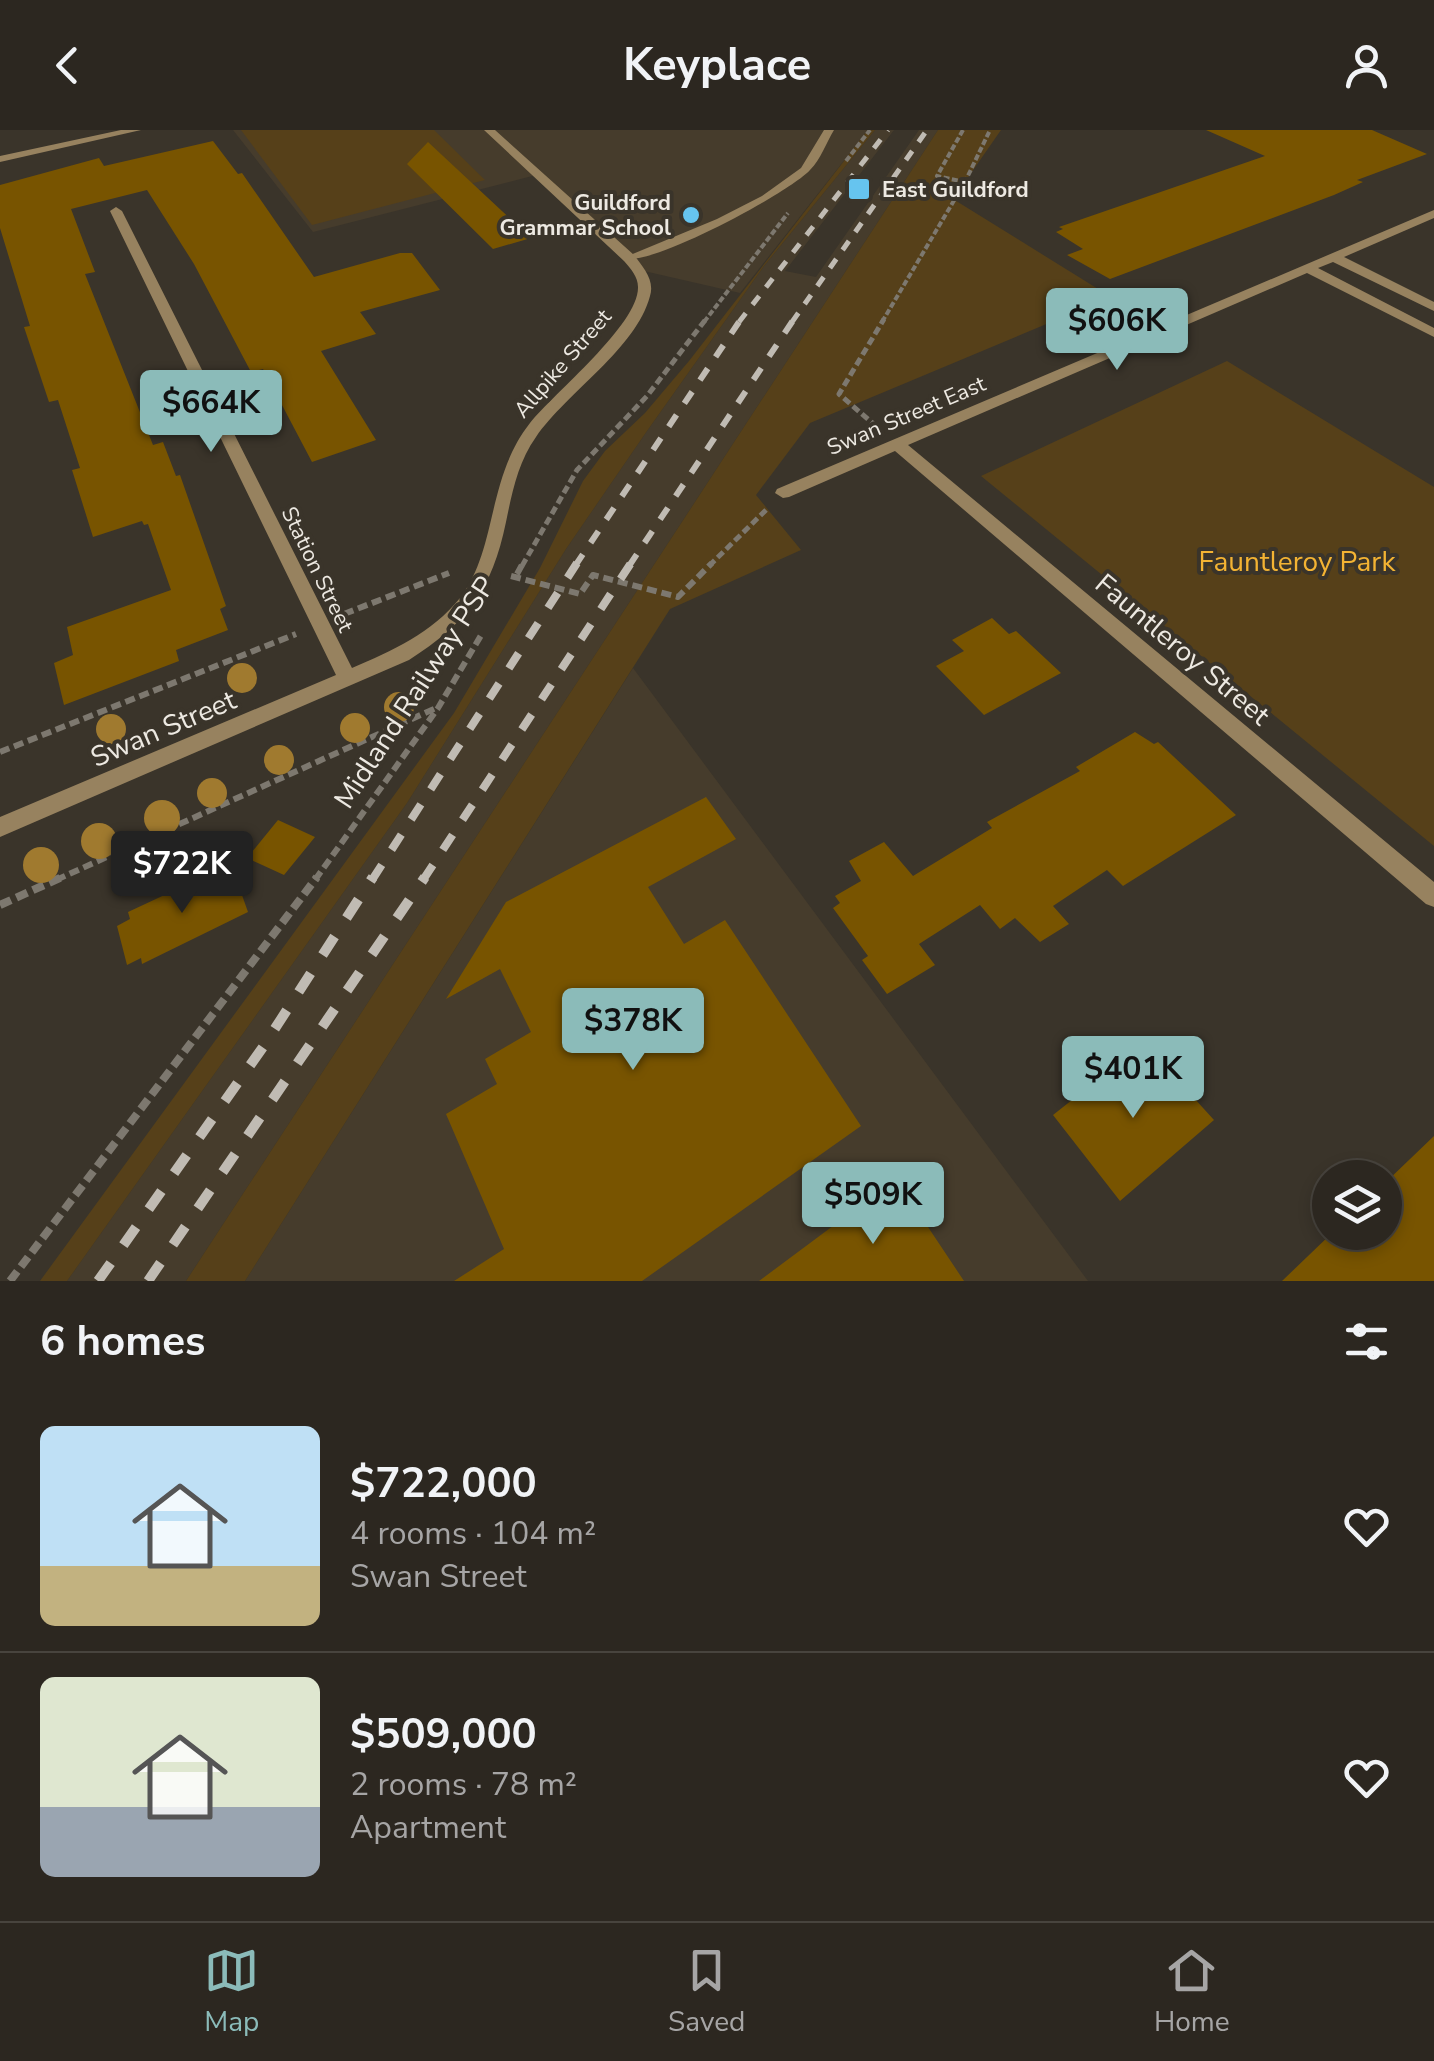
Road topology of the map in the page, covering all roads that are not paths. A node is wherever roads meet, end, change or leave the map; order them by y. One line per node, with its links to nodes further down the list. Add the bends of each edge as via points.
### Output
1 (76, 130): 5 (street)
2 (136, 130): 6 (street)
3 (489, 130): 10 (street)
4 (829, 130): 10 (lane, via 808,168 773,192)
5 (0, 146)
6 (0, 159)
7 (116, 210): 16 (street, Station Street)
8 (1434, 214): 9 (street, Swan Street East)
9 (1333, 257): 11 (street, Swan Street East); 12 (street)
10 (630, 258): 16 (street, Allpike Street, via 646,287 642,302 523,444 473,592 424,641)
11 (1307, 268): 13 (street); 14 (street, Swan Street East)
12 (1434, 308)
13 (1434, 333)
14 (897, 444): 15 (street, Swan Street East); 18 (street, Fauntleroy Street)
15 (783, 493)
16 (348, 679): 17 (street, Swan Street)
17 (0, 827)
18 (1434, 896)

